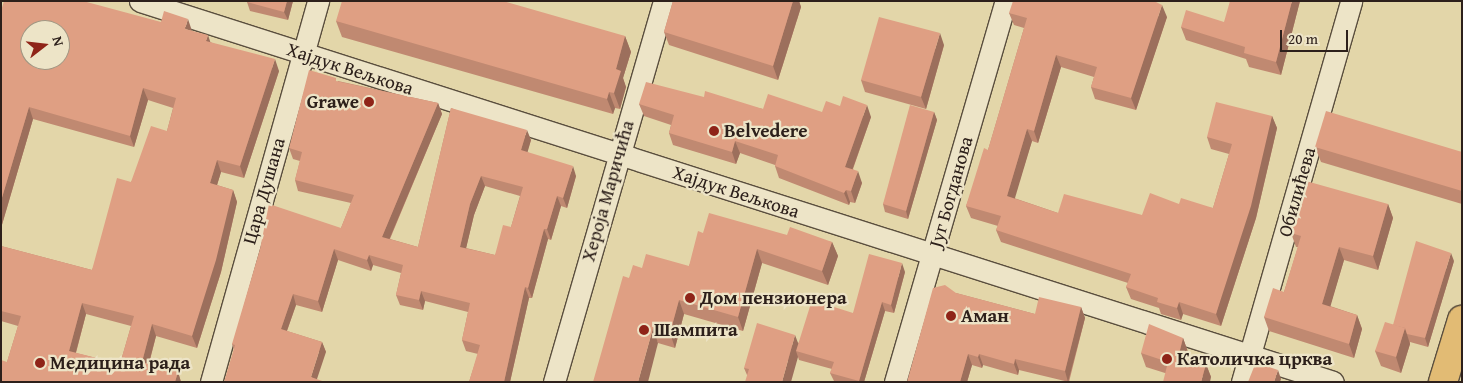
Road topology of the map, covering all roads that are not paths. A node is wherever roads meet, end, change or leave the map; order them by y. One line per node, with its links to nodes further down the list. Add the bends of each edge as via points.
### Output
1 (140, 1): 6 (street, Хајдук Вељкова)
2 (318, 1): 6 (street, Цара Душана)
3 (664, 1): 7 (street, Хероја Маричића)
4 (1006, 1): 8 (street, Југ Богданова)
5 (1350, 1): 10 (street, Обилићева)
6 (303, 54): 7 (street, Хајдук Вељкова); 11 (street, Цара Душана)
7 (618, 155): 8 (street, Хајдук Вељкова); 12 (street, Хероја Маричића)
8 (932, 255): 10 (street, Хајдук Вељкова); 13 (street, Југ Богданова)
9 (1462, 320): 16 (main road)
10 (1250, 356): 14 (street, Обилићева); 15 (street, Хајдук Вељкова)
11 (211, 382)
12 (554, 382)
13 (895, 382)
14 (1242, 382)
15 (1333, 382)
16 (1443, 382)

